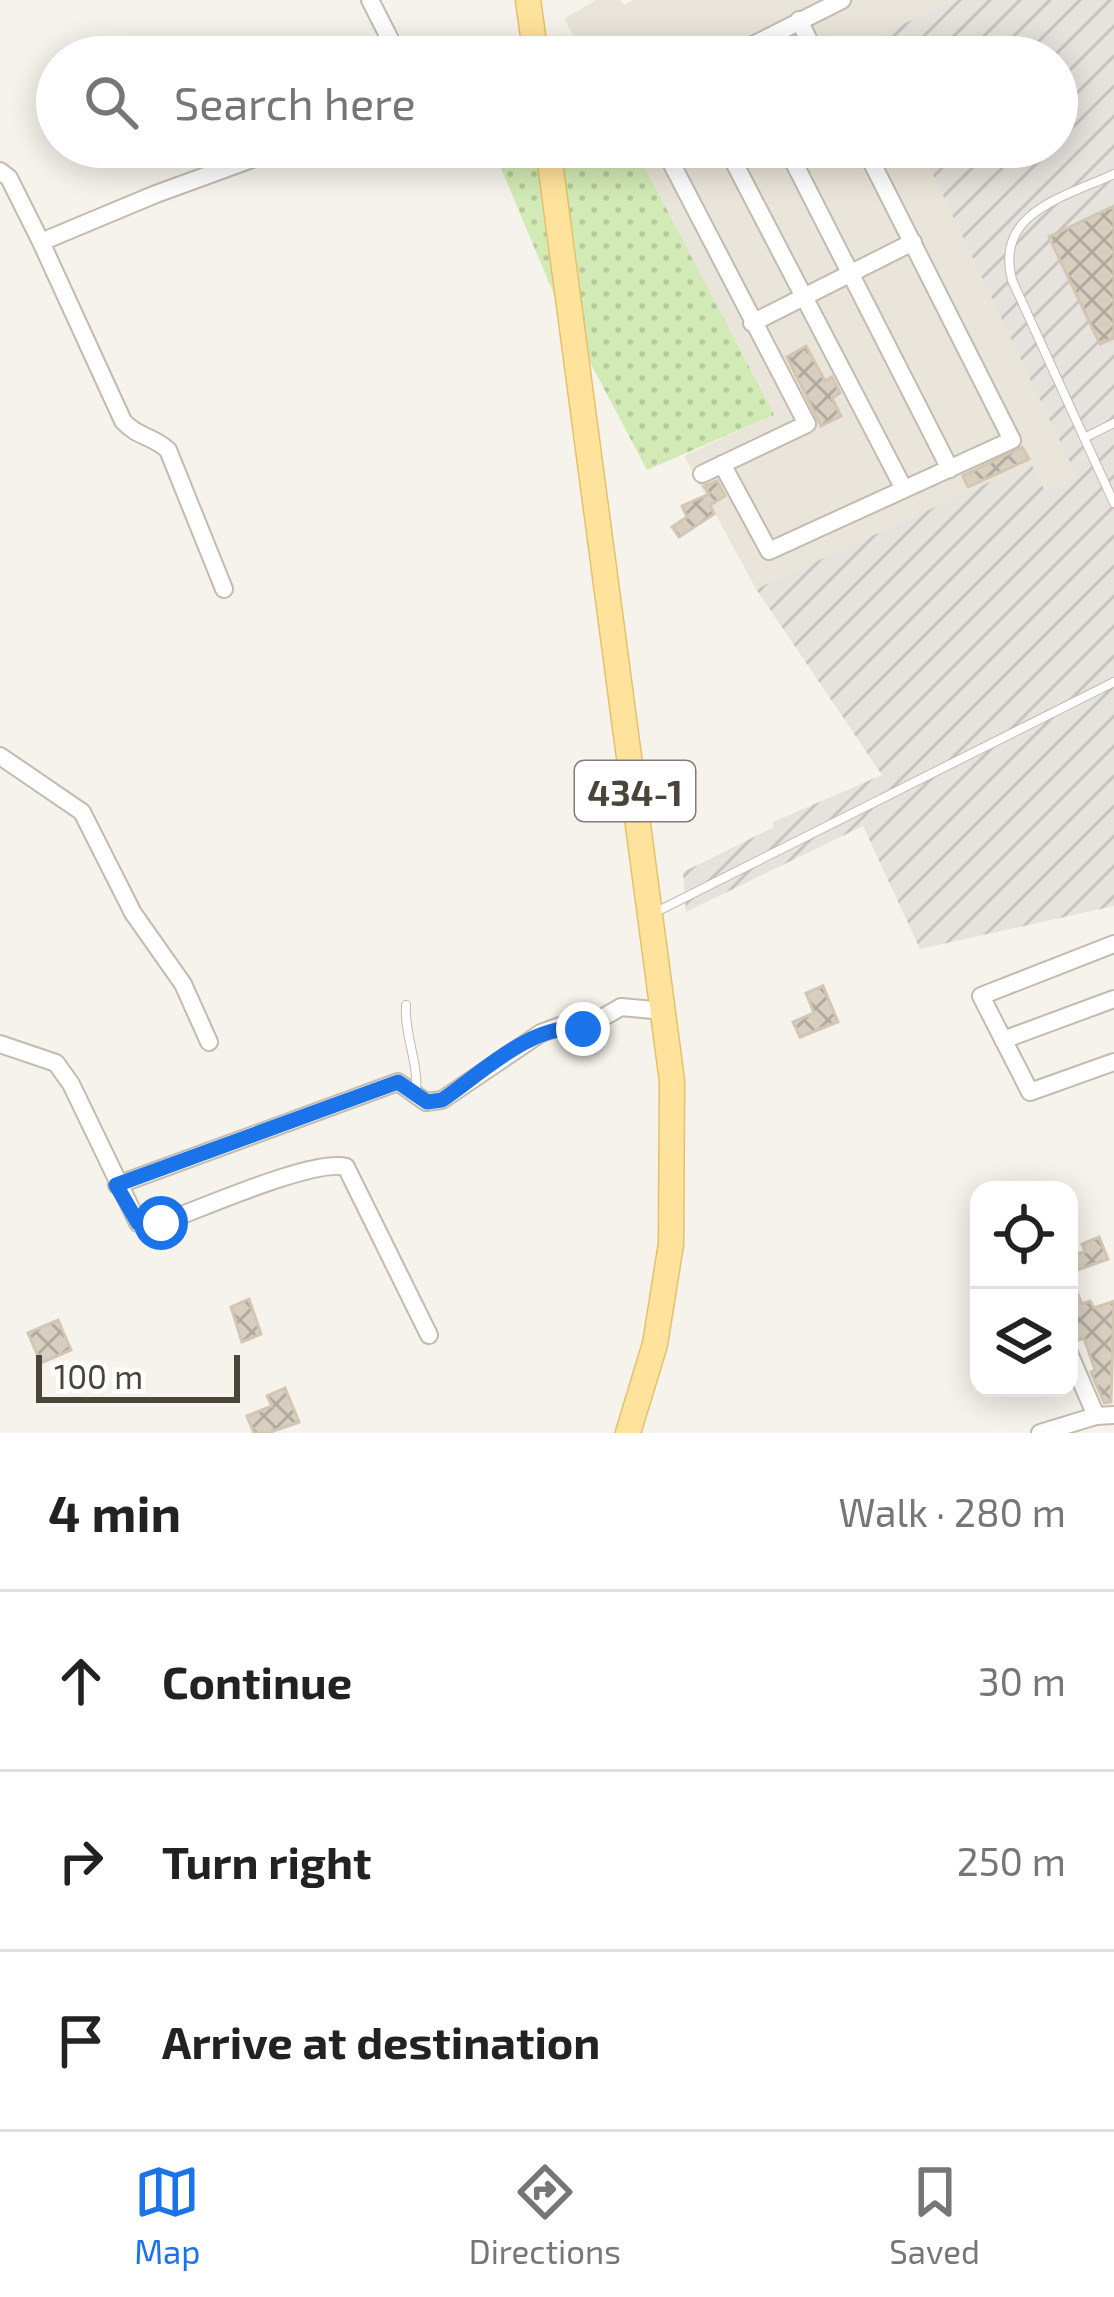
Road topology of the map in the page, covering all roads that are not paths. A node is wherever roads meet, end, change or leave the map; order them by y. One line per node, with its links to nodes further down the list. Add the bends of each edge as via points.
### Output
1 (370, 0): 5 (street)
2 (528, 0): 6 (main road)
3 (842, 0): 4 (street)
4 (799, 20): 7 (street); 8 (street)
5 (388, 36)
6 (533, 36)
7 (770, 36)
8 (807, 36)
9 (231, 168): 17 (street)
10 (551, 168): 32 (main road, 434-1)
11 (674, 168): 21 (street)
12 (737, 168): 20 (street)
13 (797, 168): 19 (street)
14 (875, 168): 18 (street)
15 (0, 171): 17 (street)
16 (1114, 175): 23 (lane, via 1035,212 1010,242 1007,259)
17 (41, 242): 29 (street, via 123,422 168,450)
18 (913, 242): 19 (street); 25 (street, via 1012,440)
19 (852, 271): 20 (street); 25 (street)
20 (803, 295): 21 (street); 27 (street)
21 (752, 323): 24 (street, via 806,424)
22 (1114, 423): 23 (lane)
23 (1084, 437): 28 (lane)
24 (722, 464): 26 (street); 27 (street, via 769,551)
25 (950, 469): 27 (street)
26 (702, 474)
27 (904, 489)
28 (1114, 502)
29 (224, 589)
30 (1114, 682): 32 (lane)
31 (0, 756): 38 (street, via 82,812)
32 (651, 914): 36 (main road, 434-1)
33 (1114, 944): 37 (street, via 981,996)
34 (1114, 999): 37 (street)
35 (406, 1005): 41 (lane)
36 (664, 1011): 41 (street, via 621,1007 583,1029 560,1026 442,1100); 46 (main road, 434-1, via 673,1081 671,1244 656,1344)
37 (1003, 1040): 40 (street, via 1030,1092)
38 (209, 1042)
39 (0, 1044): 42 (street, via 56,1063)
40 (1114, 1062)
41 (416, 1094): 42 (street, via 398,1082)
42 (116, 1185): 43 (street, via 138,1223 149,1226 300,1173 346,1167)
43 (429, 1335)
44 (1078, 1368): 45 (street)
45 (1105, 1415): 47 (street)
46 (628, 1433)
47 (1040, 1433)

